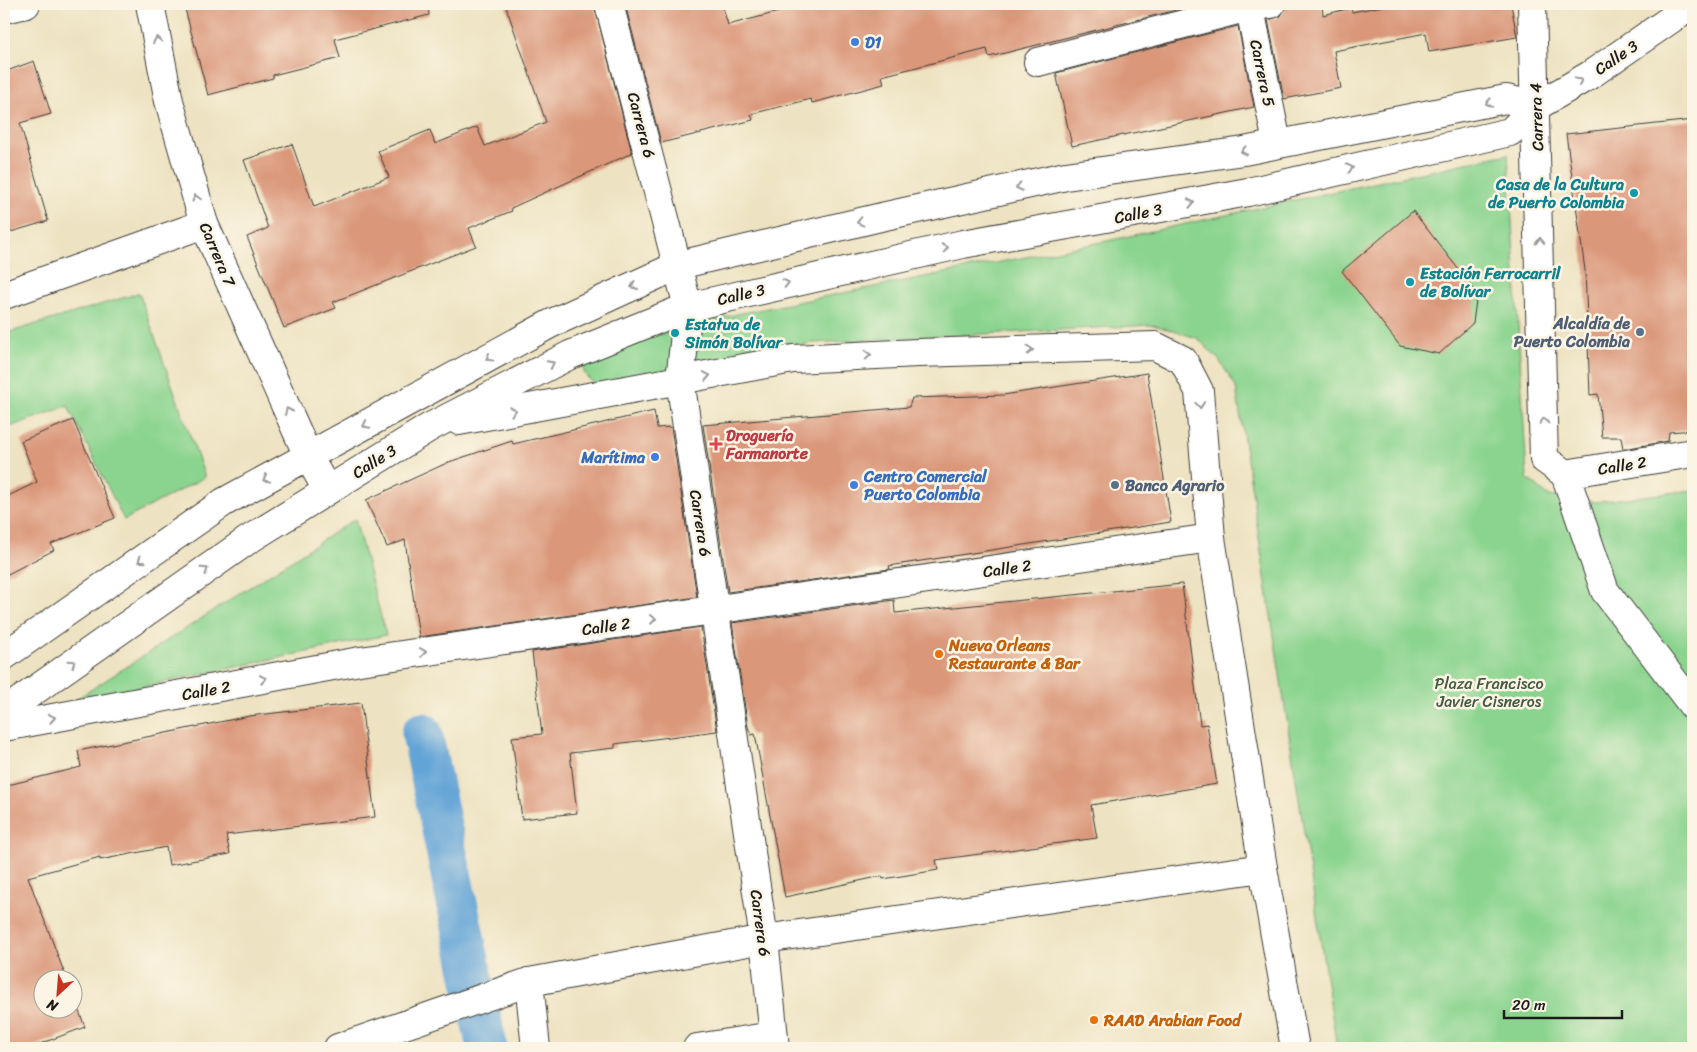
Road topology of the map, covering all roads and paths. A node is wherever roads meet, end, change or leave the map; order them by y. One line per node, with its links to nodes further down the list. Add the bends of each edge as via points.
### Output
1 (26, 4): 7 (street)
2 (150, 4): 11 (street, Carrera 7, one-way to 2, via 169,101)
3 (609, 4): 12 (street, Carrera 6)
4 (1532, 4): 9 (street, Carrera 4)
5 (1693, 4): 9 (street, Calle 3, one-way to 5, via 1590,75)
6 (1256, 5): 8 (street); 10 (street, Carrera 5)
7 (4, 9)
8 (1038, 62)
9 (1536, 106): 10 (street, one-way to 10, via 1506,99); 14 (street, Calle 3, one-way to 9, via 963,244 1248,192 1510,132); 19 (street, Carrera 4, one-way to 9, via 1544,459)
10 (1277, 143): 12 (street, one-way to 12, via 1244,151 1066,176)
11 (204, 224): 13 (street); 18 (street, Carrera 7, one-way to 11)
12 (679, 266): 14 (street, Carrera 6); 18 (street, one-way to 18, via 550,324)
13 (4, 295)
14 (688, 307): 15 (street, Carrera 6); 16 (street, Calle 3, one-way to 14, via 570,355)
15 (680, 380): 16 (street, one-way to 15); 21 (street, one-way to 21, via 793,359 1155,346 1183,360 1199,390); 22 (street, Carrera 6)
16 (430, 427): 20 (street, Calle 3)
17 (1693, 453): 19 (street, Calle 2)
18 (308, 456): 20 (street, Carrera 7); 23 (street, one-way to 23, via 224,502)
19 (1559, 470): 24 (street, via 1605,591)
20 (327, 490): 25 (street, Calle 3, one-way to 20, via 248,540)
21 (1211, 538): 22 (street, Calle 2); 27 (street)
22 (715, 610): 26 (street, Calle 2, one-way to 22, via 360,661); 28 (street, Carrera 6)
23 (4, 656)
24 (1693, 706)
25 (4, 712)
26 (4, 727)
27 (1263, 868): 28 (street); 34 (street)
28 (764, 939): 29 (street); 30 (street, Carrera 6)
29 (521, 984): 31 (street); 32 (street)
30 (774, 1042): 33 (street)
31 (338, 1048)
32 (536, 1048)
33 (697, 1048)
34 (1295, 1048)

